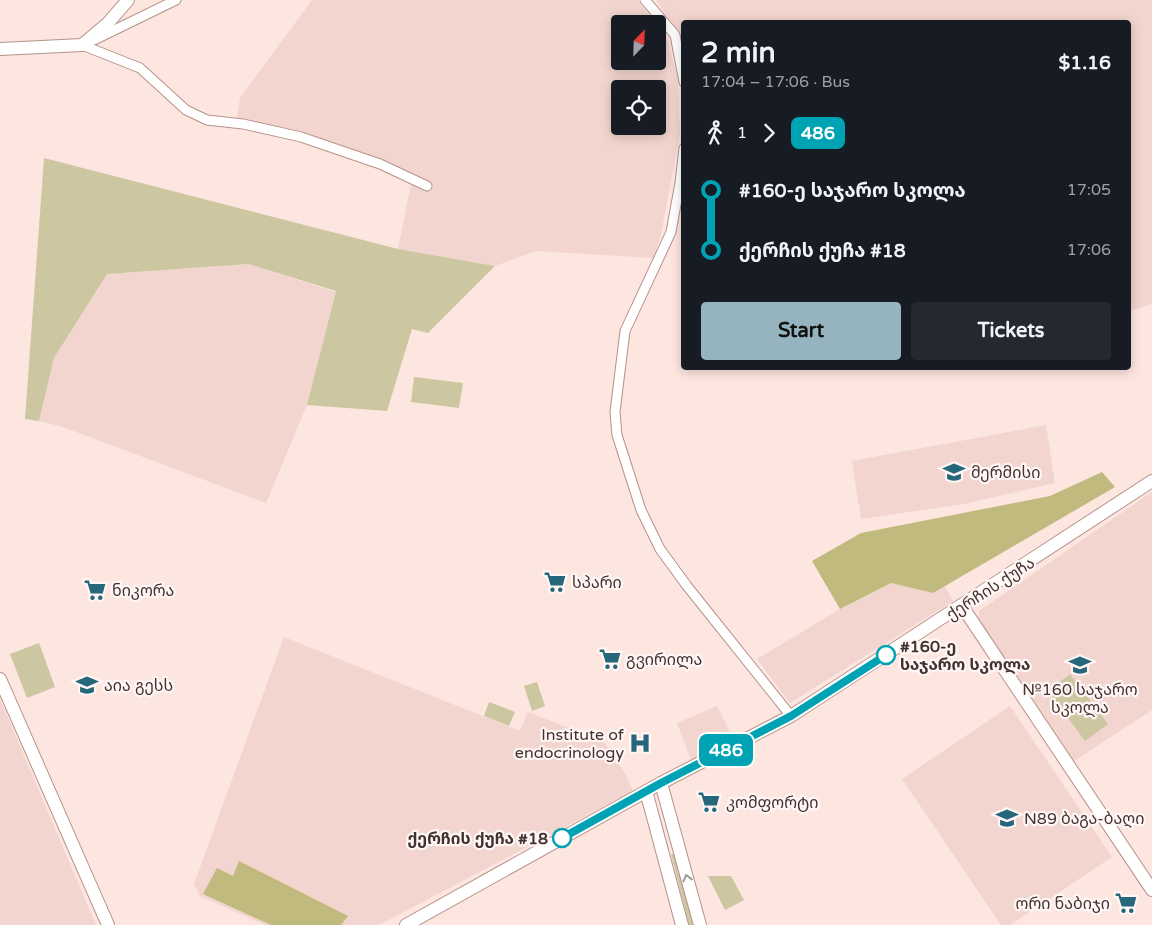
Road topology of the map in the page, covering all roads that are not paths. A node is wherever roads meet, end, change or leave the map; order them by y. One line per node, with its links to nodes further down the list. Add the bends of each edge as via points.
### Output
1 (128, 0): 4 (main road)
2 (176, 0): 4 (street)
3 (645, 0): 6 (street, via 675,35)
4 (82, 45): 5 (main road); 8 (street, via 140,68 186,110 207,120 243,124 301,138 380,164)
5 (0, 49)
6 (681, 66)
7 (681, 174): 12 (street, via 671,232 625,331 615,412 617,435 641,510 660,549)
8 (427, 186)
9 (1152, 482): 10 (main road, ქერჩის ქუჩა)
10 (962, 606): 12 (main road, ქერჩის ქუჩა); 17 (main road)
11 (0, 679): 18 (main road)
12 (791, 716): 13 (main road, ქერჩის ქუჩა)
13 (661, 783): 14 (main road, ქერჩის ქუჩა); 15 (main road)
14 (646, 792): 16 (main road); 19 (main road, ქერჩის ქუჩა)
15 (679, 847): 16 (main road); 21 (main road, one-way to 15)
16 (663, 852): 20 (main road)
17 (1152, 890)
18 (108, 925)
19 (406, 925)
20 (682, 925)
21 (700, 925)

